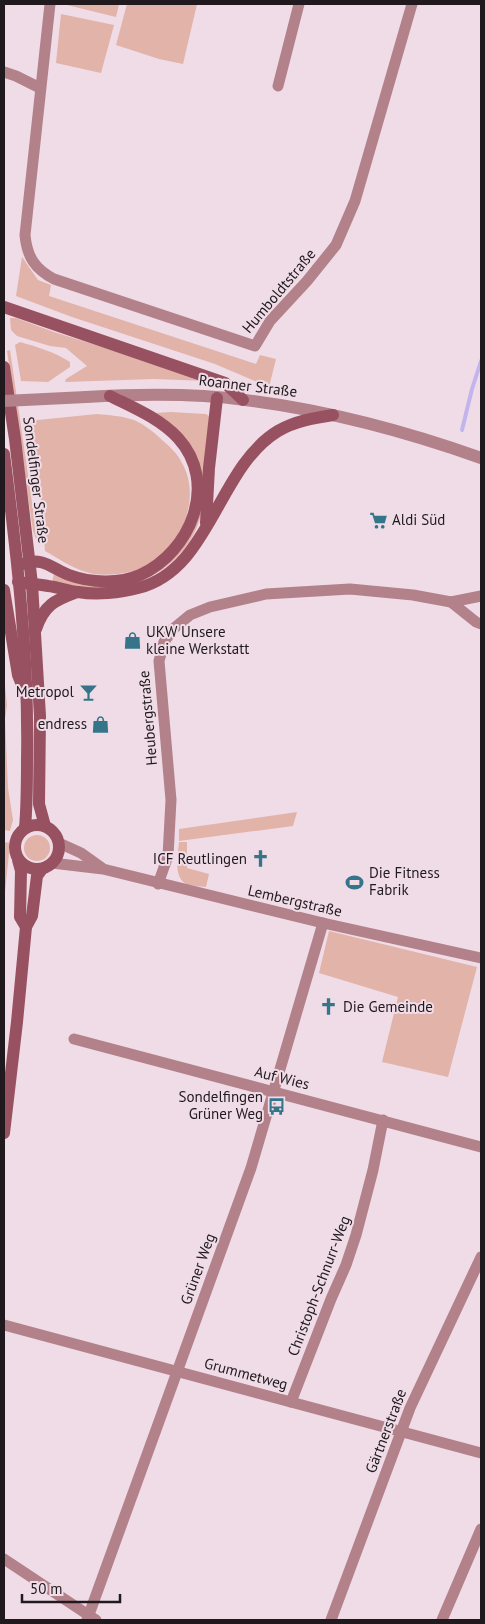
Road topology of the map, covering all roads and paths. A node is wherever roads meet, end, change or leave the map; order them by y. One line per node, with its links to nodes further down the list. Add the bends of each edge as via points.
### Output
1 (50, 4): 6 (street)
2 (299, 4): 5 (street)
3 (412, 4): 6 (street, Humboldtstraße, via 358,192 336,245 270,321 255,346 41,272 27,251 25,235)
4 (4, 72): 6 (street)
5 (278, 86)
6 (40, 88)
7 (4, 307): 11 (main road, via 225,383)
8 (4, 367): 17 (main road, Sondelfinger Straße)
9 (110, 396): 10 (street, Roanner Straße); 12 (street, Roanner Straße, bridge); 17 (main road, via 159,421 179,439 190,458 197,491 196,511 189,528 172,553 158,566 122,580 84,580 48,564)
10 (217, 398): 11 (street, Roanner Straße); 16 (main road)
11 (244, 400): 13 (street, Roanner Straße)
12 (4, 401)
13 (333, 415): 15 (street, Roanner Straße); 16 (main road, via 290,425 266,440 248,458)
14 (4, 454): 18 (main road, Sondelfinger Straße)
15 (481, 458)
16 (206, 526): 22 (main road, via 185,559 153,583 126,590)
17 (30, 562): 18 (main road); 20 (main road, Sondelfinger Straße)
18 (17, 567): 19 (main road, Sondelfinger Straße)
19 (18, 582): 20 (main road); 27 (main road, Sondelfinger Straße)
20 (32, 584): 22 (main road); 26 (main road, Sondelfinger Straße)
21 (4, 590): 27 (main road, via 18,676)
22 (77, 592): 26 (main road, via 60,598 44,611)
23 (481, 596): 24 (street, Heubergstraße)
24 (451, 602): 25 (street, Heubergstraße); 34 (street, Heubergstraße, via 350,589 266,594 210,607 190,615 173,629 164,642 159,661 170,800 168,856)
25 (481, 624)
26 (35, 639): 28 (main road, Sondelfinger Straße, via 40,716 39,804)
27 (27, 694): 29 (main road, Sondelfinger Straße)
28 (45, 826): 29 (main road); 30 (main road)
29 (25, 828): 31 (main road, via 15,841 14,851)
30 (59, 843): 32 (main road, via 57,856); 33 (street, Lembergstraße)
31 (18, 860): 32 (main road, via 36,870); 36 (main road, via 20,916)
32 (47, 866): 33 (street, Lembergstraße); 36 (main road, via 37,876 32,916)
33 (103, 869): 34 (street, Lembergstraße)
34 (158, 884): 35 (street, Lembergstraße)
35 (323, 923): 37 (street, Lembergstraße); 39 (street, Grüner Weg)
36 (26, 927): 41 (main road)
37 (481, 958)
38 (74, 1039): 39 (street, Auf Wies)
39 (275, 1091): 40 (street, Auf Wies); 45 (street, Grüner Weg, via 251,1168)
40 (383, 1120): 42 (street, Auf Wies); 46 (street, Christoph-Schnurr-Weg, via 370,1187 356,1235)
41 (4, 1133)
42 (481, 1147)
43 (481, 1257): 47 (street, Gärtnerstraße)
44 (4, 1325): 45 (street, Grummetweg)
45 (176, 1371): 46 (street, Grummetweg); 51 (street, Grüner Weg)
46 (291, 1402): 47 (street, Grummetweg)
47 (401, 1430): 48 (street, Grummetweg); 52 (street, Gärtnerstraße)
48 (481, 1452)
49 (481, 1529): 53 (street)
50 (4, 1559): 51 (street)
51 (90, 1619)
52 (331, 1620)
53 (442, 1620)

